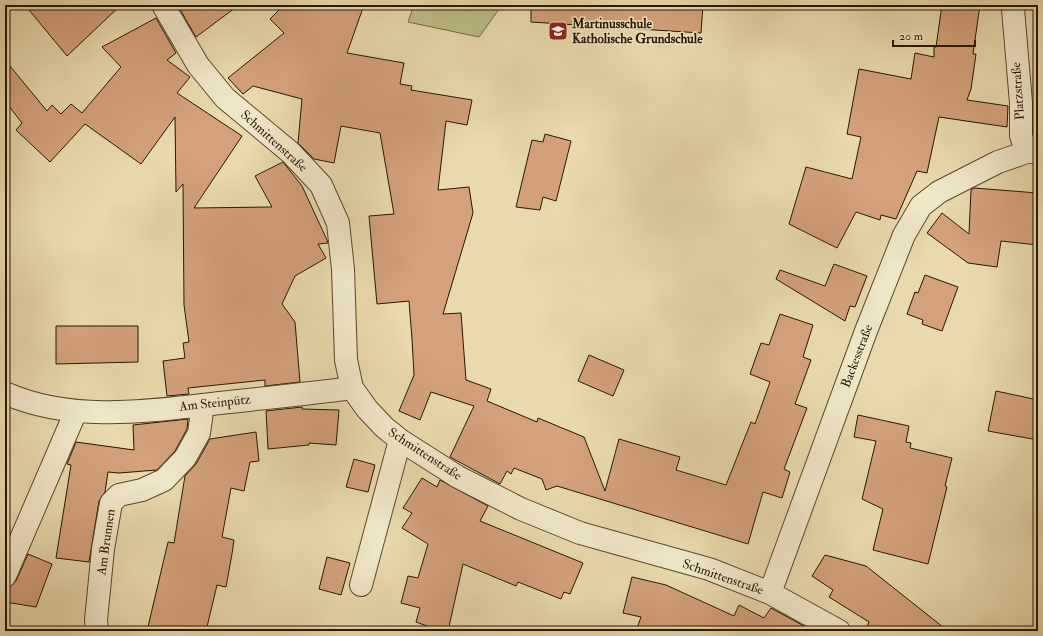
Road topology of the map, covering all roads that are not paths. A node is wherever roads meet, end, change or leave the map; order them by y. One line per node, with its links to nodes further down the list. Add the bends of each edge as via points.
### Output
1 (163, 5): 5 (street, Schmittenstraße, via 198,65 225,98 290,152 321,184 338,223 343,269 346,360)
2 (1014, 5): 3 (street, Platzstraße, via 1012,9 1021,103 1021,136)
3 (1033, 152): 4 (street, Platzstraße)
4 (998, 162): 12 (street, Backesstraße, via 939,192 921,206 904,236 863,338)
5 (352, 388): 7 (street, Am Steinpütz); 9 (street, Schmittenstraße, via 367,409)
6 (5, 393): 8 (street, Am Steinpütz, via 22,400)
7 (203, 405): 8 (street, Am Steinpütz, via 96,413); 13 (street, Am Brunnen, via 199,433 185,458 164,480 142,490 119,495 111,503 103,549)
8 (76, 411): 10 (street)
9 (400, 440): 11 (street); 12 (street, Schmittenstraße, via 458,477 521,509 580,533 709,569)
10 (5, 576)
11 (361, 585)
12 (770, 593): 14 (street, Schmittenstraße)
13 (97, 631)
14 (840, 631)

